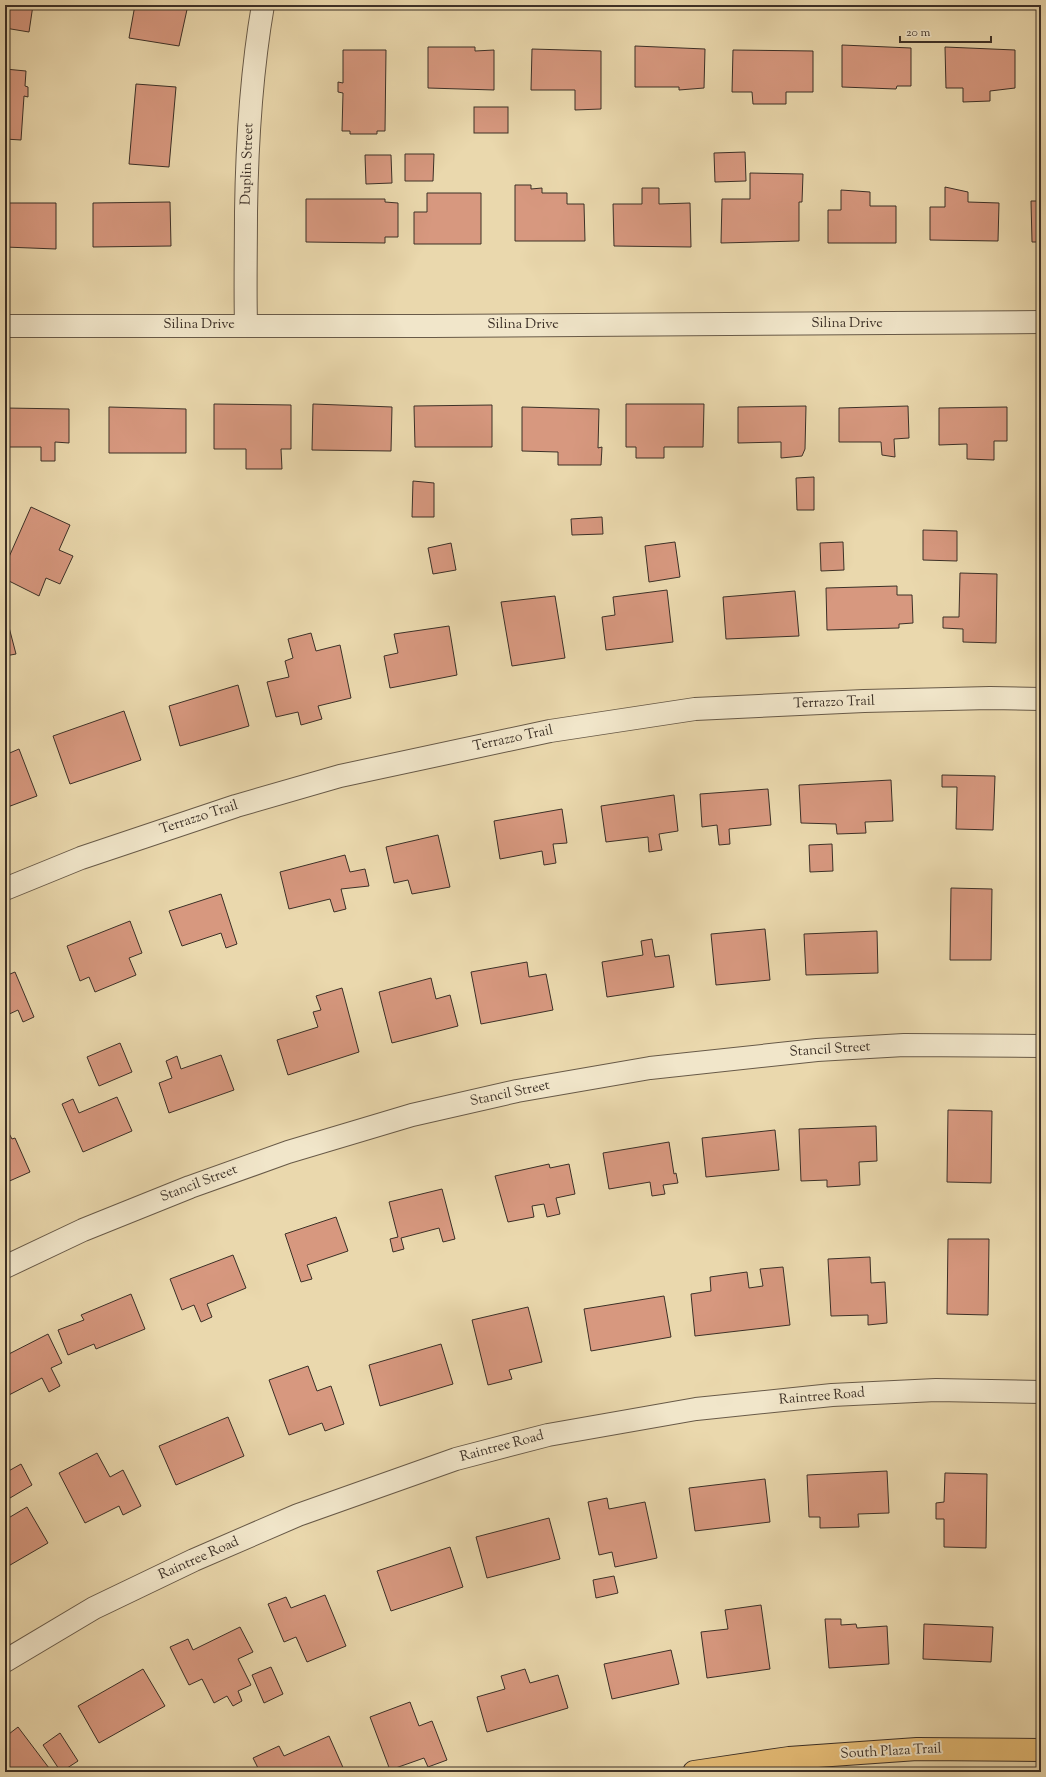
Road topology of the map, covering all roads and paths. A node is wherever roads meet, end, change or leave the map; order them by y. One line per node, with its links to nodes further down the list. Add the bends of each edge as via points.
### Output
1 (263, 5): 3 (street, Duplin Street, via 254,52 248,137)
2 (1041, 322): 3 (street, Silina Drive, via 447,326)
3 (246, 324): 4 (street, Silina Drive)
4 (5, 326)
5 (1041, 699): 6 (street, Terrazzo Trail, via 864,701 695,709 550,731 340,776 251,802 81,858)
6 (5, 890)
7 (1041, 1046): 8 (street, Stancil Street, via 904,1045 817,1050 650,1068 517,1091 412,1115 288,1152 90,1227)
8 (5, 1267)
9 (1041, 1392): 10 (street, Raintree Road, via 936,1390 832,1395 696,1409 548,1435 456,1459 298,1515 194,1560 94,1608)
10 (5, 1661)
11 (1041, 1750): 12 (main road, South Plaza Trail, via 917,1749 789,1758)
12 (694, 1772)

